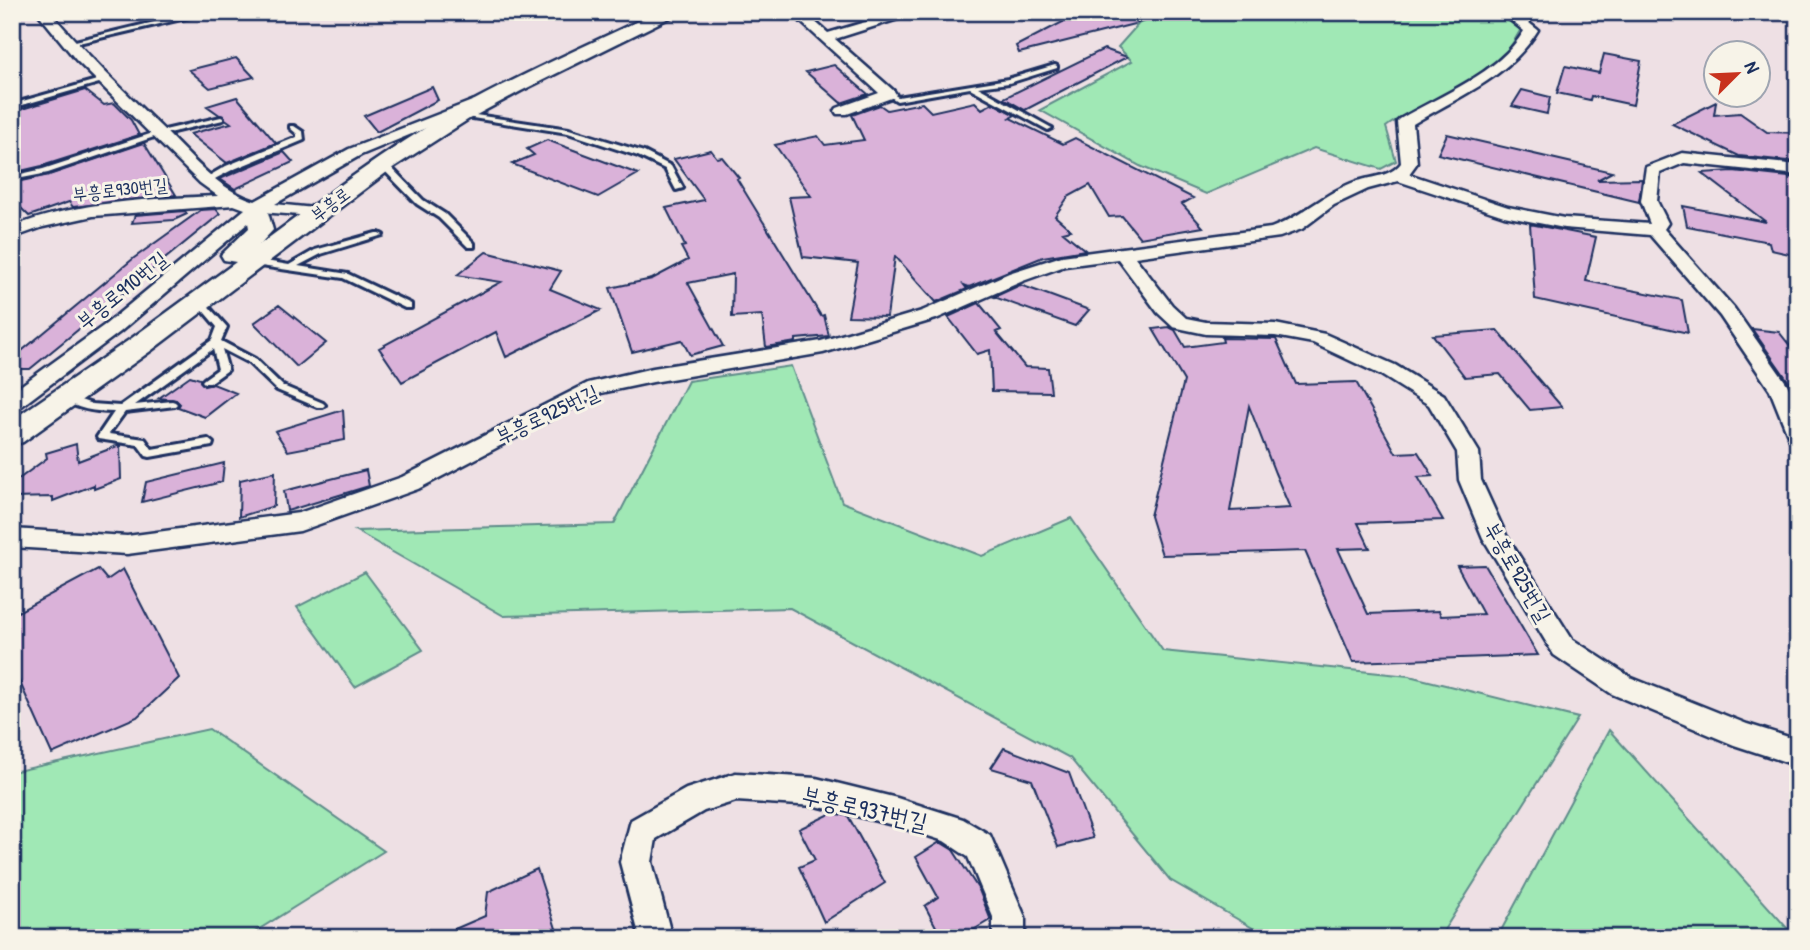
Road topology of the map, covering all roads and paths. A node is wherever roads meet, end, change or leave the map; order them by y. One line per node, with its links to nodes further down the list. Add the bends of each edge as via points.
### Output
1 (43, 12): 10 (street)
2 (672, 12): 15 (main road, 부흥로)
3 (796, 12): 9 (street)
4 (914, 12): 9 (street)
5 (1506, 12): 25 (street, via 1531,30 1525,44 1494,72 1405,122 1409,163)
6 (192, 15): 8 (lane)
7 (148, 17): 8 (lane)
8 (113, 33): 10 (lane)
9 (825, 38): 14 (street)
10 (70, 43): 12 (street)
11 (1055, 67): 13 (lane, via 1009,81)
12 (104, 80): 16 (lane); 22 (street)
13 (971, 86): 14 (lane, via 897,99); 21 (lane)
14 (889, 94): 17 (street)
15 (494, 98): 18 (main road, 부흥로); 29 (street, 부흥로910번길, via 355,152)
16 (12, 106)
17 (842, 111)
18 (463, 115): 23 (main road, 부흥로); 28 (lane, via 569,131 641,154 668,169)
19 (221, 119): 22 (lane)
20 (292, 127): 27 (lane, via 301,138)
21 (1048, 128)
22 (158, 133): 26 (lane); 27 (street)
23 (383, 164): 30 (main road, 부흥로); 34 (lane)
24 (1798, 170): 32 (street, via 1682,158 1652,170 1649,201 1660,223)
25 (1399, 176): 32 (street, 부흥로925번길, via 1504,211 1564,223); 35 (street, 부흥로925번길, via 1362,185 1328,201 1296,225 1274,233)
26 (12, 178)
27 (206, 180): 29 (street)
28 (679, 188)
29 (246, 204): 30 (street); 31 (street, 부흥로930번길, via 98,211); 43 (street, 부흥로910번길, via 113,328); 47 (main road, via 261,230 249,242 93,359)
30 (318, 213): 36 (main road, 부흥로)
31 (15, 229)
32 (1655, 230): 48 (street, via 1727,312 1780,388)
33 (379, 235): 37 (lane, via 318,252)
34 (471, 246)
35 (1123, 254): 50 (street, 부흥로925번길, via 1062,261 929,315 823,347 653,374 595,388 410,483 300,522 127,545); 51 (street, 부흥로925번길, via 1180,323 1318,338 1388,370 1437,400 1468,452 1470,480 1495,538 1563,647 1622,686)
36 (252, 261): 37 (lane); 38 (main road, 부흥로)
37 (291, 267): 39 (lane, via 345,276)
38 (199, 301): 40 (lane, via 222,327); 42 (main road, 부흥로)
39 (408, 306)
40 (216, 342): 41 (lane, via 223,370); 45 (lane, via 252,361 280,388); 46 (lane)
41 (207, 381)
42 (66, 398): 46 (lane, via 83,407); 47 (main road, 부흥로)
43 (12, 403)
44 (172, 404): 46 (lane)
45 (320, 405)
46 (120, 411): 49 (lane, via 102,437 141,442 150,453)
47 (12, 434)
48 (1798, 435)
49 (208, 443)
50 (12, 538)
51 (1798, 753)
52 (656, 938): 53 (street, 부흥로937번길, via 636,862 642,830 697,799 736,787 816,792 952,829 979,846 1009,916)
53 (1009, 938)

